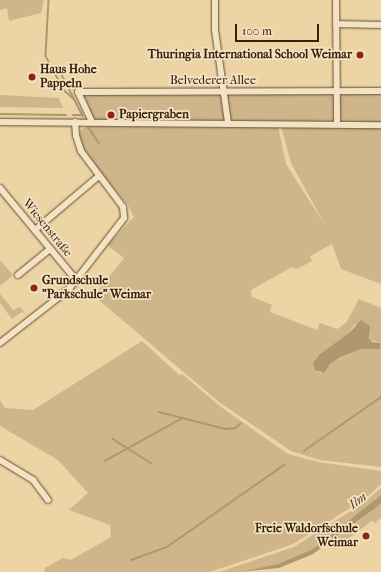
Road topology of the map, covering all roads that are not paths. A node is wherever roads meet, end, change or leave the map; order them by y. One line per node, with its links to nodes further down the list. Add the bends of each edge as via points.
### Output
1 (215, 0): 7 (street, via 215,30)
2 (336, 0): 3 (street)
3 (336, 24): 4 (street); 5 (street)
4 (381, 25)
5 (335, 91): 6 (street, Belvederer Allee); 7 (street, Belvederer Allee); 12 (street)
6 (381, 91)
7 (225, 93): 10 (street, Belvederer Allee, via 78,92); 11 (street)
8 (0, 122): 9 (street)
9 (75, 122): 10 (street); 14 (street, via 81,151)
10 (92, 122): 11 (street)
11 (228, 124): 12 (street)
12 (337, 124): 13 (street)
13 (381, 125)
14 (99, 176): 16 (street); 19 (street, via 123,207 124,218)
15 (0, 188): 16 (street, Wiesenstraße)
16 (35, 230): 17 (street, Wiesenstraße)
17 (50, 249): 18 (street); 19 (street, Wiesenstraße)
18 (18, 275)
19 (77, 281): 20 (street, via 32,320)
20 (0, 343)
21 (0, 460): 22 (street, via 32,480)
22 (48, 500)

